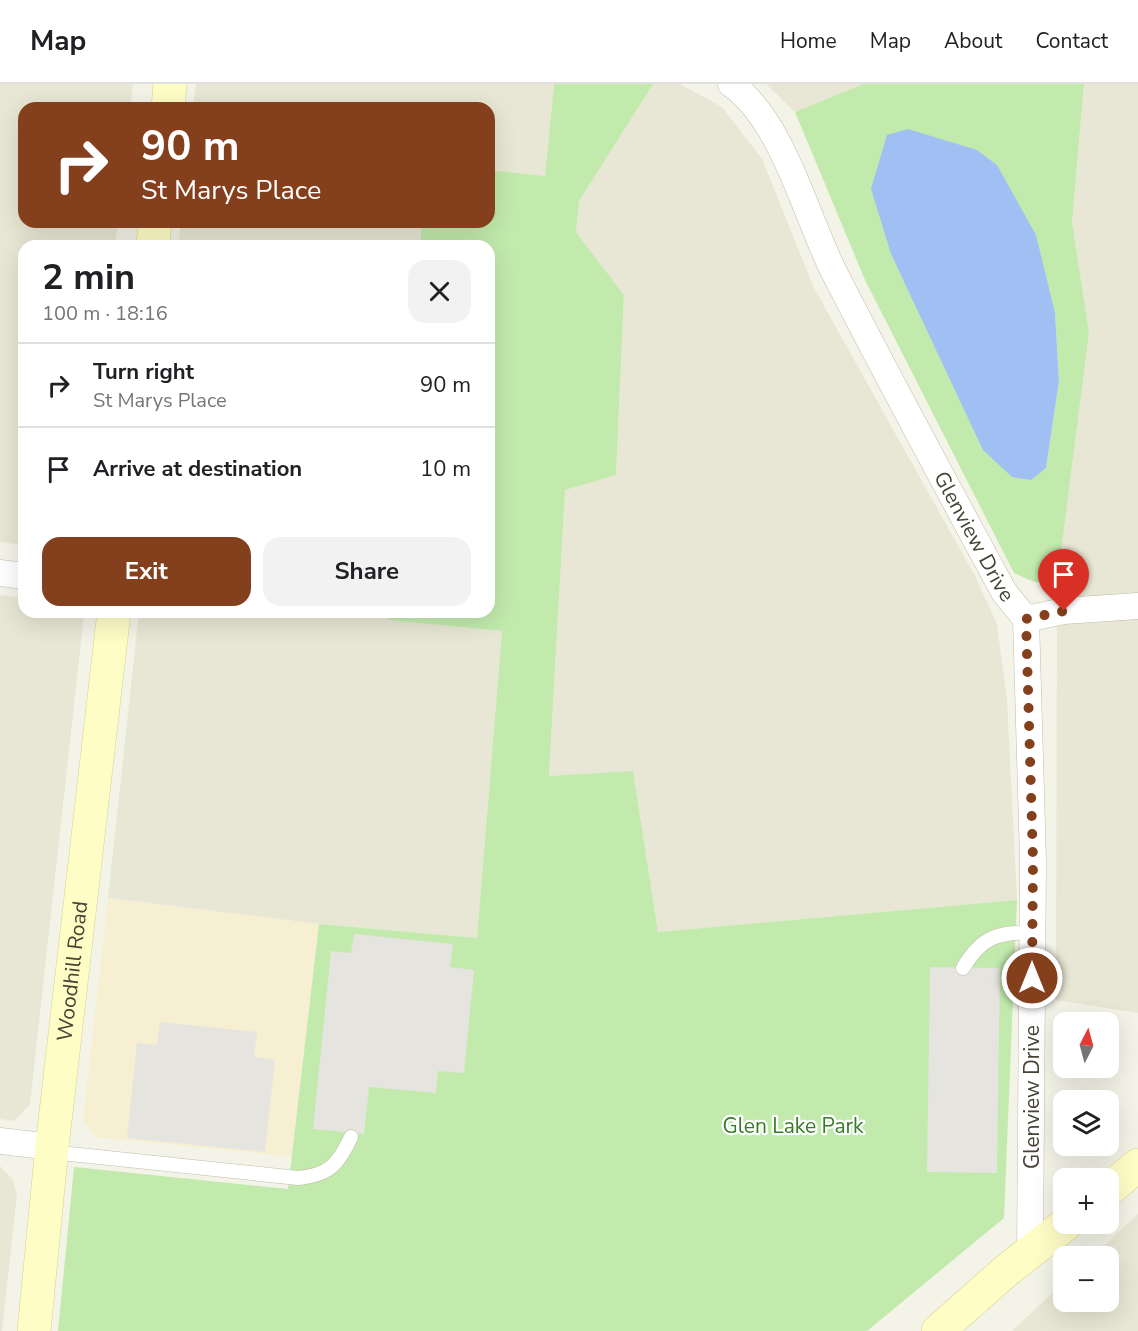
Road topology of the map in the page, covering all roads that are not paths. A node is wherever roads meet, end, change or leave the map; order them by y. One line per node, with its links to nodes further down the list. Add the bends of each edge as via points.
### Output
1 (170, 84): 3 (street)
2 (731, 84): 8 (street, Glenview Drive, via 767,125 837,278 999,582)
3 (168, 102)
4 (0, 573): 5 (street)
5 (18, 575)
6 (1138, 606): 8 (street, via 1064,611)
7 (113, 618): 13 (street, Woodhill Road)
8 (1026, 619): 9 (street, Glenview Drive)
9 (1032, 932): 10 (lane, via 1007,932 989,938 973,950); 17 (street, Glenview Drive)
10 (963, 968)
11 (351, 1137): 13 (lane, via 330,1169 298,1178)
12 (0, 1141): 13 (street)
13 (52, 1149): 18 (street, Woodhill Road)
14 (1138, 1165): 15 (street)
15 (1119, 1181)
16 (1054, 1234): 17 (street)
17 (1030, 1253): 19 (street)
18 (34, 1331)
19 (938, 1331)

